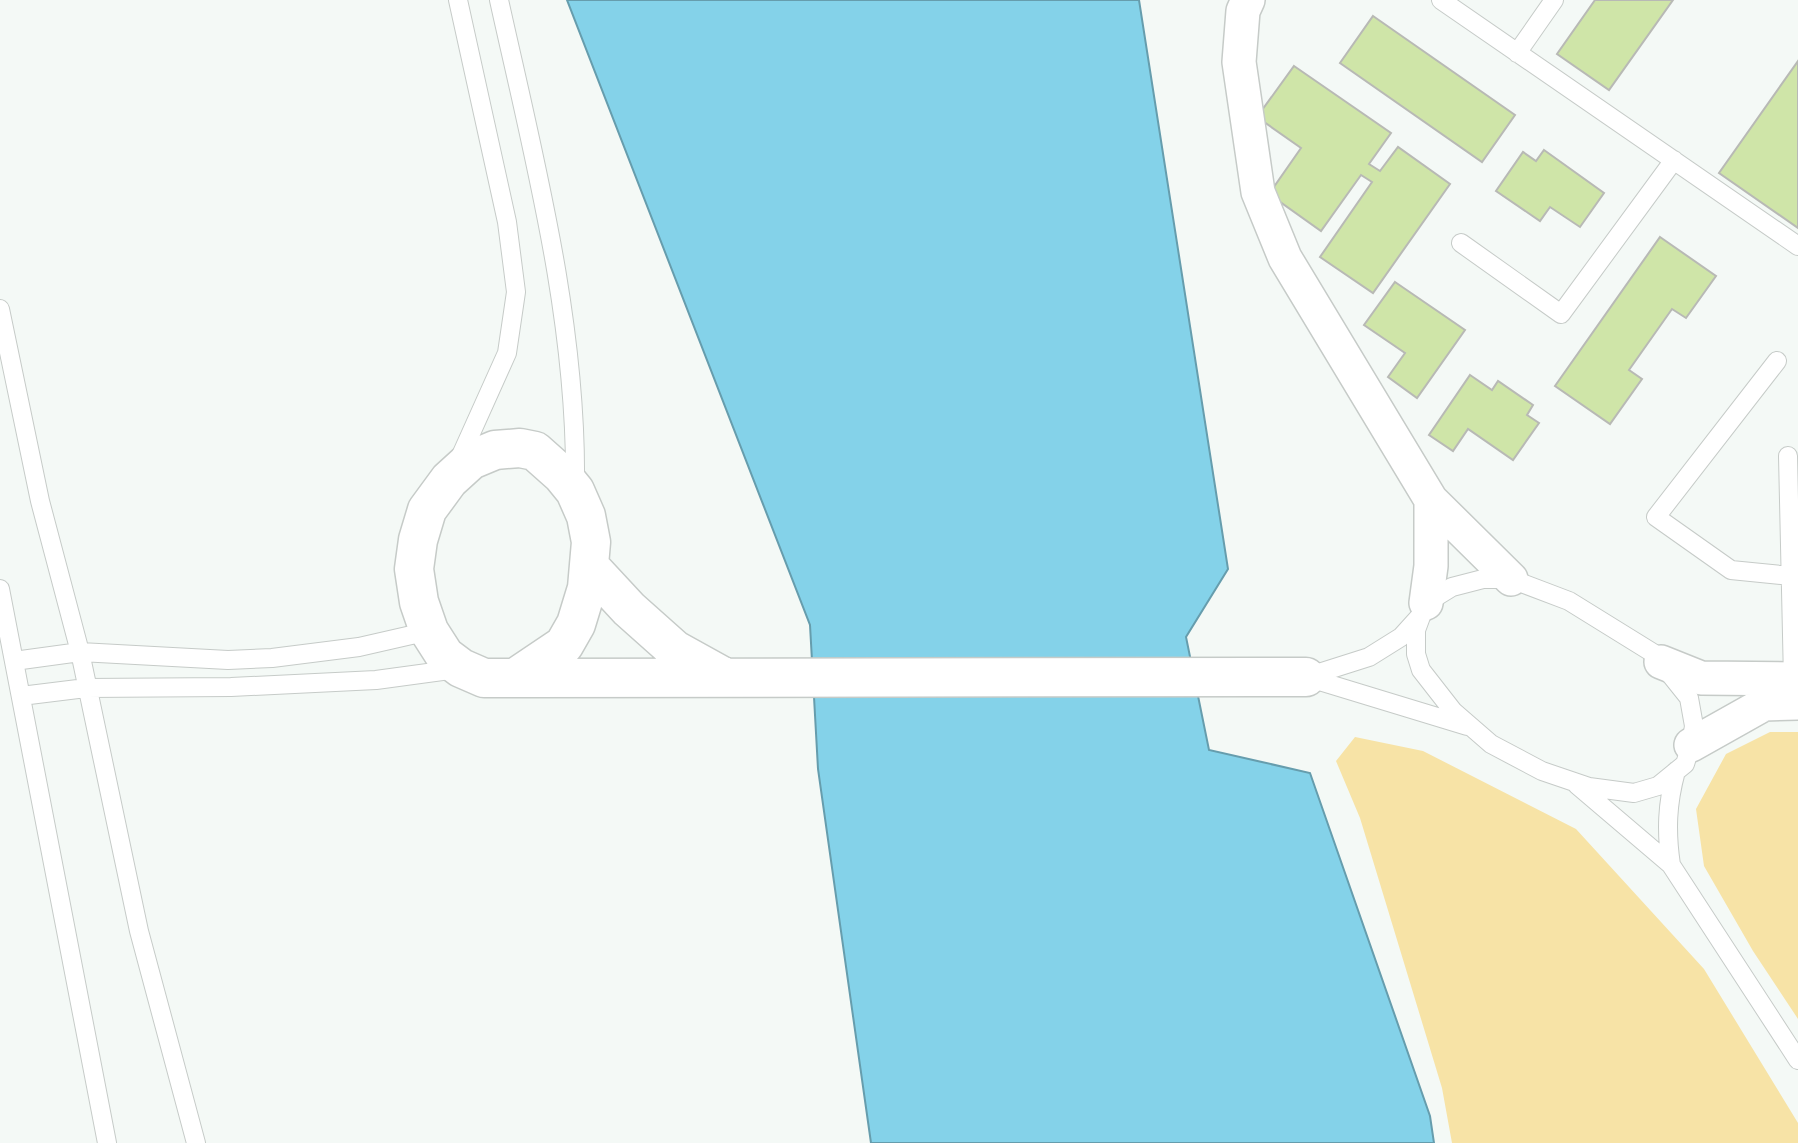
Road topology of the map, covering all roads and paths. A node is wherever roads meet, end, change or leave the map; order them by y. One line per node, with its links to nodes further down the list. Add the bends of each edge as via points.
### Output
1 (458, 0): 13 (lane, via 507,222 516,292 507,353)
2 (499, 0): 14 (lane, via 564,315)
3 (1248, 0): 15 (street, via 1239,62 1258,192 1285,258)
4 (1441, 0): 6 (lane)
5 (1554, 0): 6 (lane)
6 (1517, 53): 7 (lane)
7 (1674, 160): 8 (lane, via 1561,314); 9 (lane)
8 (1461, 243)
9 (1798, 246)
10 (0, 309): 22 (lane, via 40,501)
11 (1777, 361): 17 (lane, via 1656,517 1731,570)
12 (1788, 456): 17 (lane)
13 (449, 480): 14 (street, via 471,460 495,450 520,447 536,451); 21 (street, via 427,510 414,569)
14 (575, 491): 16 (street, via 586,516)
15 (1431, 500): 18 (street); 20 (street, via 1431,566)
16 (590, 567): 26 (street, via 675,650); 28 (street, via 576,624 564,646)
17 (1791, 576): 29 (lane)
18 (1511, 579): 20 (lane, via 1483,579 1452,587); 24 (lane, via 1569,601)
19 (0, 589): 23 (lane)
20 (1424, 609): 27 (lane, via 1401,637 1369,657); 32 (lane, via 1416,630 1421,670)
21 (429, 631): 22 (lane, via 359,647 272,658); 25 (street, via 445,656)
22 (80, 652): 23 (lane); 30 (lane)
23 (14, 661): 31 (lane)
24 (1661, 662): 29 (street, via 1701,678); 33 (lane, via 1689,698 1694,726)
25 (461, 668): 28 (street, via 484,678); 30 (lane, via 376,680 279,686)
26 (724, 677): 27 (street); 28 (street)
27 (1306, 677): 32 (lane)
28 (514, 678)
29 (1796, 687): 33 (street)
30 (86, 688): 31 (lane); 38 (lane, via 139,931)
31 (21, 696): 37 (lane)
32 (1470, 727): 34 (lane, via 1491,744)
33 (1683, 758): 34 (lane, via 1658,786 1634,793); 35 (lane, via 1667,811)
34 (1572, 781): 35 (lane)
35 (1671, 865): 36 (lane)
36 (1798, 1060)
37 (107, 1143)
38 (196, 1143)

